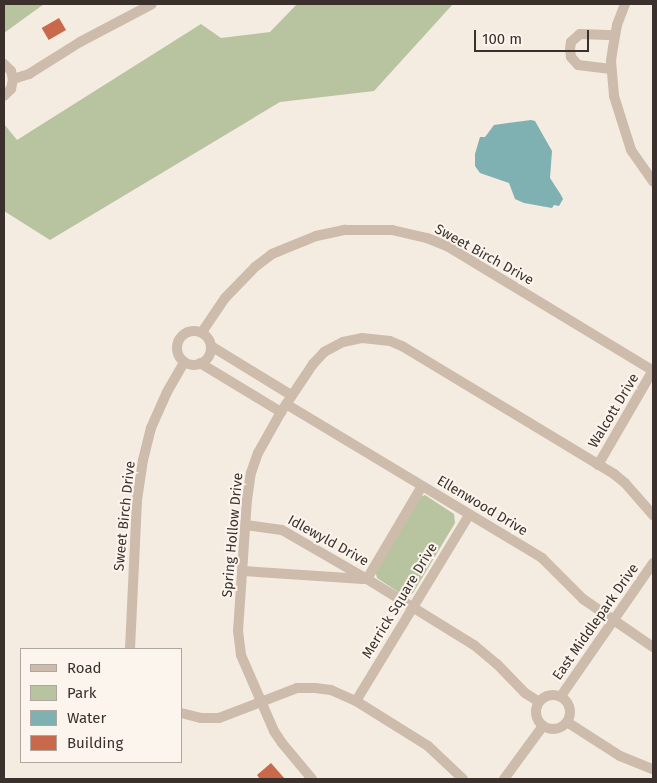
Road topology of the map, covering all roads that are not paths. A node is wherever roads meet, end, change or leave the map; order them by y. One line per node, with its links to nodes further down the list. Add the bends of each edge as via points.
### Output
1 (152, 4): 6 (street, via 80,42 29,74)
2 (625, 4): 3 (street)
3 (614, 35): 5 (street); 5 (street, via 580,34 572,42 570,50 578,65)
4 (4, 64): 6 (street)
5 (612, 69): 8 (street, via 614,96 624,133)
6 (13, 79): 7 (street, via 11,89)
7 (4, 96)
8 (653, 182)
9 (202, 332): 10 (street, via 209,338); 11 (street, via 194,330 180,337 177,353); 13 (street, Sweet Birch Drive, via 225,298 272,254 316,236 371,228 427,238 447,246)
10 (211, 346): 12 (street, via 210,354); 14 (street, Ellenwood Drive)
11 (184, 363): 12 (street); 26 (street, Sweet Birch Drive, via 166,392 151,428 143,460 137,500)
12 (200, 363): 14 (street, Ellenwood Drive)
13 (653, 370): 15 (street, Walcott Drive)
14 (286, 404): 15 (street, Spring Hollow Drive, via 324,352 343,342 362,338 390,340); 16 (street, Ellenwood Drive); 19 (street, Spring Hollow Drive, via 258,452 251,472)
15 (598, 465): 18 (street, Spring Hollow Drive, via 625,483)
16 (422, 486): 17 (street, Ellenwood Drive); 22 (street)
17 (469, 515): 23 (street, Merrick Square Drive); 24 (street, Ellenwood Drive, via 542,558 583,599)
18 (653, 516)
19 (246, 525): 21 (street, Spring Hollow Drive); 22 (street, Idlewyld Drive, via 282,530)
20 (653, 563): 24 (street, East Middlepark Drive)
21 (242, 571): 22 (street, Idlewyld Drive); 30 (street, Spring Hollow Drive, via 238,631 241,655)
22 (366, 579): 23 (street, Idlewyld Drive)
23 (412, 608): 28 (street, Merrick Square Drive); 29 (street, Idlewyld Drive, via 474,645 498,664 525,693)
24 (613, 621): 25 (street, Ellenwood Drive); 27 (street, East Middlepark Drive)
25 (653, 646)
26 (130, 648)
27 (561, 696): 29 (street, via 553,694); 32 (street, via 570,710)
28 (356, 701): 30 (street, via 331,690 297,688); 36 (street, via 428,746)
29 (538, 701): 33 (street, via 536,717)
30 (260, 702): 31 (street, via 219,718); 35 (street, Spring Hollow Drive, via 282,743)
31 (182, 713)
32 (567, 722): 33 (street, via 556,729); 34 (street, via 620,756)
33 (543, 726): 37 (street)
34 (653, 769)
35 (312, 779)
36 (463, 779)
37 (504, 779)

